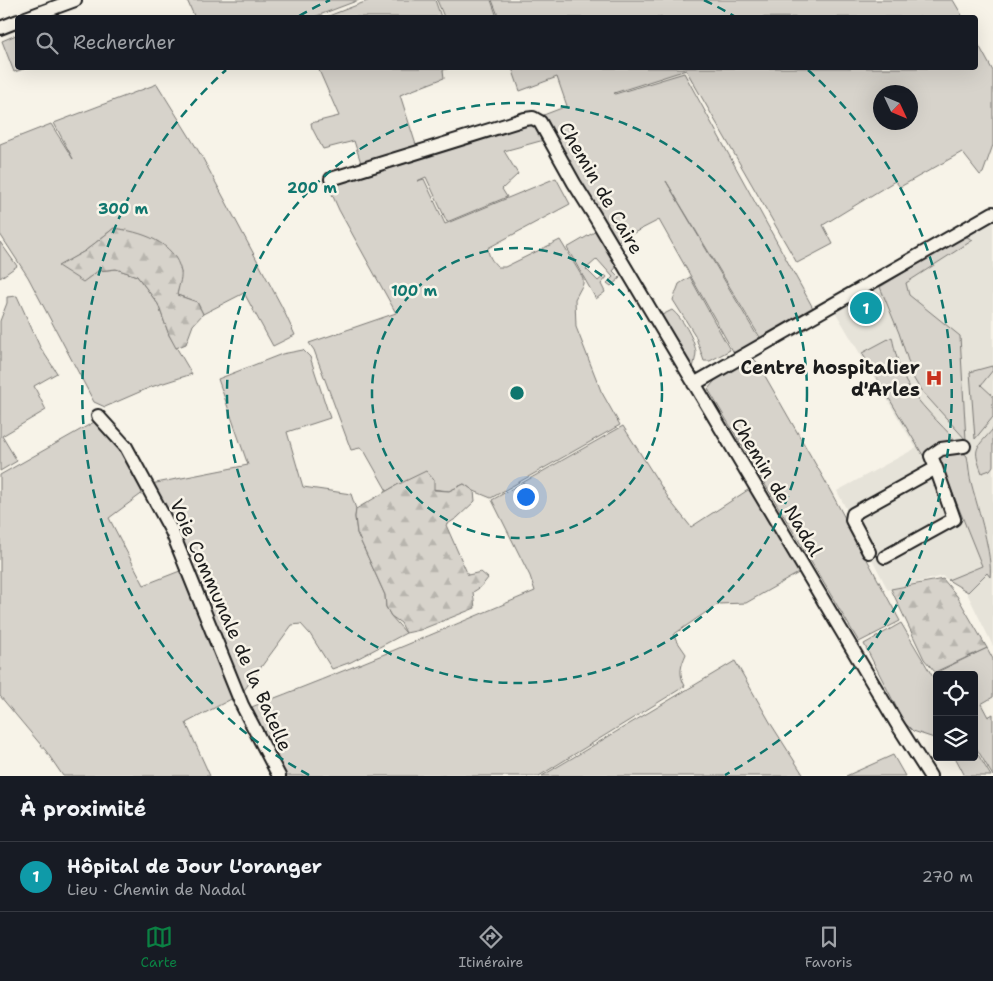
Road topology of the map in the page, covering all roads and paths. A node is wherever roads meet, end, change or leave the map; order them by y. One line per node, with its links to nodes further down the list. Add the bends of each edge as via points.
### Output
1 (75, 0): 2 (street)
2 (33, 15)
3 (15, 22): 4 (street)
4 (0, 28)
5 (331, 179): 7 (street, Chemin de Caire, via 533,118 540,122)
6 (993, 213): 7 (street)
7 (694, 384): 14 (street, Chemin de Nadal)
8 (98, 416): 13 (street, Voie Communale de la Batelle, via 126,447 172,532 242,705)
9 (964, 446): 10 (street, via 941,449 931,456)
10 (936, 468): 11 (street, via 853,514 852,520); 12 (street, via 954,519)
11 (869, 552)
12 (885, 557)
13 (279, 776)
14 (930, 776)

